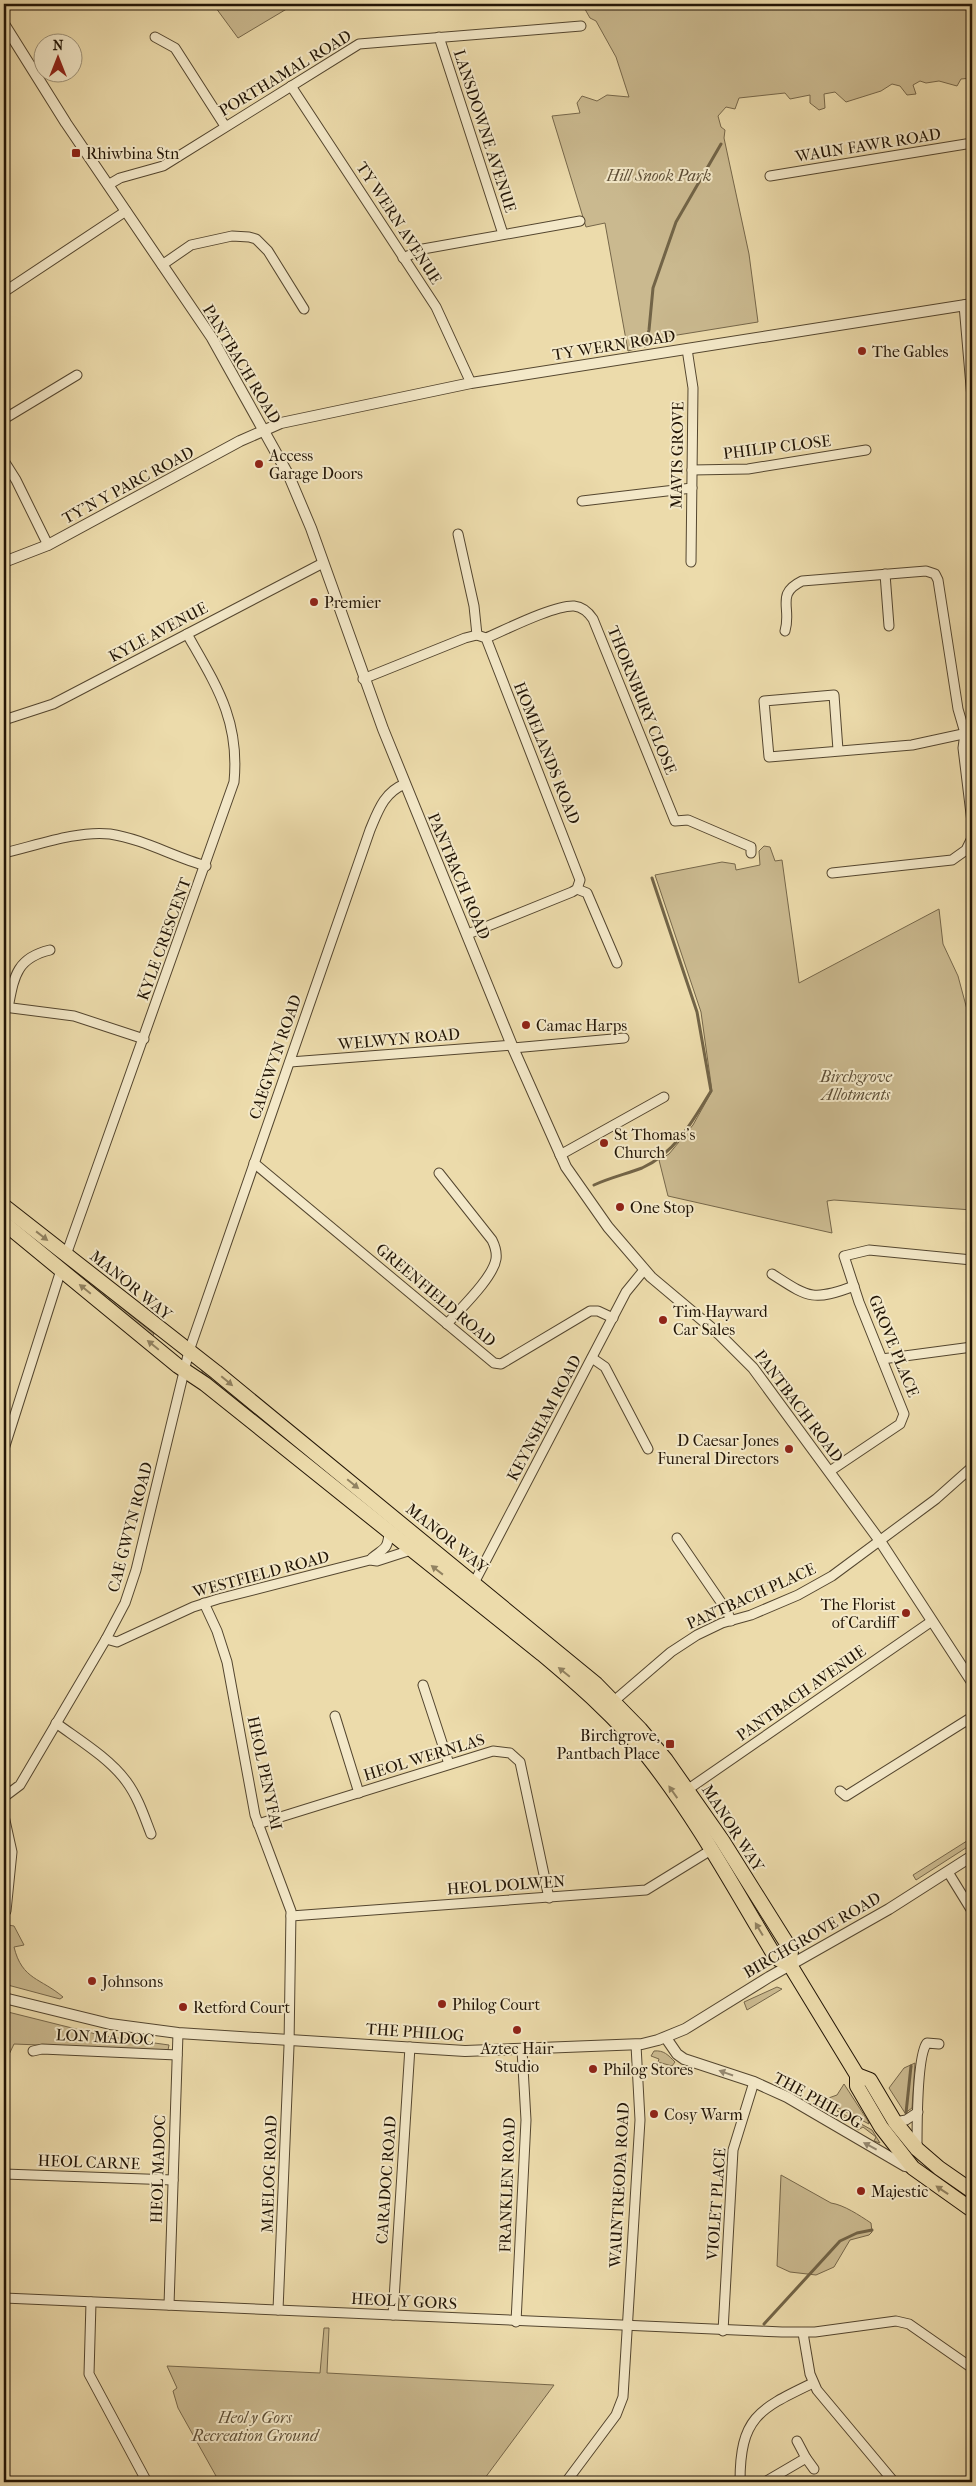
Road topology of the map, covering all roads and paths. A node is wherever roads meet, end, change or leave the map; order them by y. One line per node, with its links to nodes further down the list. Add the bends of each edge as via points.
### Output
1 (4, 24): 9 (street, PANTBACH ROAD)
2 (581, 26): 4 (street, PORTHAMAL ROAD)
3 (155, 37): 6 (street, via 175,48)
4 (439, 37): 5 (street, PORTHAMAL ROAD, via 359,44); 12 (street, LANSDOWNE AVENUE)
5 (291, 86): 6 (street, PORTHAMAL ROAD); 13 (street, TY WERN AVENUE)
6 (225, 126): 9 (street, PORTHAMAL ROAD, via 163,166 120,178)
7 (972, 143): 8 (street, WAUN FAWR ROAD)
8 (770, 176)
9 (108, 185): 10 (street, PANTBACH ROAD)
10 (126, 211): 14 (street, PANTBACH ROAD); 15 (street)
11 (580, 221): 12 (street)
12 (503, 234): 13 (street, via 423,249)
13 (403, 258): 20 (street, TY WERN AVENUE, via 440,314)
14 (162, 265): 17 (street, via 197,243 232,236 249,237 268,251); 23 (street, PANTBACH ROAD, via 212,338)
15 (4, 292)
16 (968, 305): 18 (street, TY WERN ROAD); 21 (street)
17 (304, 309)
18 (688, 349): 20 (street, TY WERN ROAD); 26 (street, MAVIS GROVE, via 693,388)
19 (77, 376): 22 (street)
20 (471, 383): 23 (street, TY WERN ROAD, via 337,409 281,422)
21 (972, 398)
22 (4, 419)
23 (264, 430): 30 (street, TY'N Y PARC ROAD); 33 (street, PANTBACH ROAD, via 294,487)
24 (866, 450): 26 (street, PHILIP CLOSE, via 748,469)
25 (4, 461): 30 (street)
26 (692, 470): 27 (street, MAVIS GROVE)
27 (692, 488): 28 (street); 32 (street, MAVIS GROVE)
28 (582, 501)
29 (458, 534): 38 (street, HOMELANDS ROAD)
30 (48, 545): 31 (street, TY'N Y PARC ROAD)
31 (4, 562)
32 (691, 562)
33 (324, 563): 37 (street, KYLE AVENUE); 39 (street, PANTBACH ROAD)
34 (885, 574): 35 (street); 36 (street, via 808,580 791,586 787,592 788,623); 41 (street, via 926,571 935,574 958,709)
35 (889, 626)
36 (785, 632)
37 (187, 634): 40 (street, KYLE AVENUE, via 54,704); 49 (street, KYLE CRESCENT, via 225,707 236,747 232,792)
38 (481, 637): 39 (street); 48 (street, THORNBURY CLOSE, via 566,607 574,606 589,613 676,821 688,820 746,843); 51 (street, HOMELANDS ROAD, via 579,874)
39 (363, 679): 43 (street, PANTBACH ROAD)
40 (4, 720)
41 (969, 732): 42 (street, via 912,745); 44 (street, via 963,748)
42 (838, 750): 42 (street, via 834,695 764,701 769,757)
43 (405, 784): 52 (street, PANTBACH ROAD); 59 (street, CAEGWYN ROAD, via 390,792 377,813)
44 (972, 822)
45 (972, 838): 46 (street)
46 (969, 852): 50 (street, via 944,862)
47 (4, 853): 49 (street, via 84,835 108,834)
48 (751, 853)
49 (206, 866): 57 (street, KYLE CRESCENT)
50 (832, 873)
51 (577, 889): 52 (street); 54 (street, via 587,893)
52 (468, 934): 58 (street, PANTBACH ROAD)
53 (50, 950): 55 (street, via 28,958 20,967)
54 (617, 963)
55 (6, 1008): 57 (street, via 74,1016)
56 (624, 1038): 58 (street, WELWYN ROAD)
57 (144, 1039): 66 (street, KYLE CRESCENT)
58 (512, 1046): 59 (street, WELWYN ROAD); 61 (street, PANTBACH ROAD)
59 (290, 1062): 62 (street, CAEGWYN ROAD)
60 (664, 1097): 61 (street)
61 (560, 1154): 69 (street, PANTBACH ROAD, via 584,1196)
62 (254, 1162): 73 (street, GREENFIELD ROAD); 75 (street, CAEGWYN ROAD)
63 (439, 1173): 73 (street, via 492,1240 496,1253 494,1266 487,1277)
64 (4, 1206): 66 (highway, MANOR WAY, one-way to 66)
65 (4, 1223): 68 (highway, MANOR WAY)
66 (66, 1255): 75 (highway, MANOR WAY)
67 (972, 1260): 71 (street, GROVE PLACE, via 869,1250 844,1256)
68 (61, 1270): 78 (highway, MANOR WAY, one-way to 68); 79 (street)
69 (644, 1270): 72 (street, KEYNSHAM ROAD, via 626,1292); 82 (street, PANTBACH ROAD, via 745,1359)
70 (772, 1274): 71 (street, via 803,1294 812,1296)
71 (854, 1286): 77 (street, GROVE PLACE)
72 (613, 1318): 73 (street, GREENFIELD ROAD, via 590,1311 498,1364); 76 (street, KEYNSHAM ROAD)
73 (447, 1324)
74 (972, 1347): 77 (street)
75 (189, 1350): 78 (street, CAE GWYN ROAD); 88 (highway, MANOR WAY, one-way to 88)
76 (592, 1358): 80 (street, via 605,1367); 88 (street, KEYNSHAM ROAD)
77 (882, 1359): 82 (street, GROVE PLACE, via 904,1414 900,1424)
78 (184, 1370): 83 (highway, MANOR WAY, via 206,1384); 92 (street, CAE GWYN ROAD, via 136,1570 126,1603)
79 (4, 1449)
80 (648, 1449)
81 (972, 1467): 85 (street, PANTBACH PLACE)
82 (830, 1471): 85 (street, PANTBACH ROAD)
83 (389, 1532): 86 (highway, MANOR WAY); 87 (street, WESTFIELD ROAD, via 384,1551)
84 (677, 1538): 91 (street)
85 (880, 1541): 90 (street, PANTBACH ROAD); 91 (street, PANTBACH PLACE, via 814,1587)
86 (411, 1550): 87 (street, WESTFIELD ROAD); 108 (highway, MANOR WAY, one-way to 86, via 648,1757 613,1718 574,1680)
87 (370, 1560): 89 (street, WESTFIELD ROAD)
88 (474, 1583): 96 (highway, MANOR WAY)
89 (204, 1603): 92 (street, WESTFIELD ROAD, via 117,1642); 106 (street, HEOL PENYFAI, via 227,1662)
90 (932, 1620): 93 (street, PANTBACH ROAD); 101 (street, PANTBACH AVENUE)
91 (731, 1621): 96 (street, PANTBACH PLACE, via 680,1645)
92 (106, 1639): 99 (street, CAE GWYN ROAD)
93 (969, 1668): 94 (street, PANTBACH ROAD)
94 (972, 1682)
95 (424, 1685): 100 (street)
96 (614, 1701): 101 (highway, MANOR WAY, via 655,1746)
97 (335, 1716): 103 (street)
98 (972, 1716): 102 (street, via 846,1796)
99 (56, 1723): 104 (street, CAE GWYN ROAD, via 20,1785); 107 (street, via 125,1780 137,1798)
100 (449, 1764): 103 (street, HEOL WERNLAS); 111 (street, HEOL WERNLAS, via 501,1750 520,1762)
101 (688, 1790): 115 (highway, MANOR WAY, via 791,1950)
102 (840, 1791)
103 (359, 1793): 106 (street, HEOL WERNLAS)
104 (4, 1797)
105 (4, 1816): 112 (street, via 12,1852)
106 (258, 1824): 114 (street, HEOL PENYFAI)
107 (151, 1834)
108 (711, 1850): 111 (street, HEOL DOLWEN, via 646,1890); 115 (highway, MANOR WAY, one-way to 108, via 776,1958)
109 (972, 1856): 110 (street, BIRCHGROVE ROAD)
110 (948, 1872): 113 (street); 115 (street, BIRCHGROVE ROAD)
111 (549, 1898): 114 (street, HEOL DOLWEN)
112 (6, 1911)
113 (972, 1911)
114 (291, 1916): 119 (street, HEOL PENYFAI)
115 (790, 1966): 118 (street, BIRCHGROVE ROAD); 126 (highway, MANOR WAY)
116 (4, 1998): 117 (street, THE PHILOG, via 110,2024)
117 (178, 2033): 119 (street, THE PHILOG); 125 (street, HEOL MADOC)
118 (666, 2038): 121 (street, THE PHILOG); 127 (street, THE PHILOG, one-way to 118, via 684,2059)
119 (289, 2040): 122 (street, THE PHILOG); 139 (street, MAELOG ROAD)
120 (939, 2044): 128 (street, via 927,2043 924,2046)
121 (636, 2045): 123 (street, THE PHILOG); 142 (street, WAUNTREODA ROAD, via 640,2120)
122 (410, 2047): 123 (street, THE PHILOG, via 465,2051); 140 (street, CARADOC ROAD)
123 (522, 2050): 141 (street, FRANKLEN ROAD, via 526,2120)
124 (33, 2051): 125 (street, LON MADOC)
125 (177, 2055): 133 (street, HEOL MADOC)
126 (857, 2075): 129 (highway, MANOR WAY, via 870,2080); 131 (highway, MANOR WAY, via 857,2086 881,2127)
127 (754, 2082): 131 (street, THE PHILOG, one-way to 127, via 904,2166 807,2108); 143 (street, VIOLET PLACE, via 733,2150)
128 (918, 2112): 129 (street, via 906,2120); 130 (street)
129 (895, 2122): 130 (highway, MANOR WAY)
130 (917, 2150): 134 (highway, MANOR WAY)
131 (913, 2168): 135 (highway, MANOR WAY, one-way to 131)
132 (4, 2174): 133 (street, HEOL CARNE)
133 (173, 2180): 138 (street, HEOL MADOC)
134 (972, 2191)
135 (972, 2210)
136 (4, 2298): 137 (street, HEOL Y GORS)
137 (91, 2302): 138 (street, HEOL Y GORS); 150 (street, via 89,2374)
138 (169, 2305): 139 (street, HEOL Y GORS)
139 (278, 2310): 140 (street, HEOL Y GORS)
140 (393, 2315): 141 (street, HEOL Y GORS)
141 (516, 2322): 142 (street, HEOL Y GORS)
142 (627, 2326): 143 (street, HEOL Y GORS); 151 (street, WAUNTREODA ROAD, via 621,2406)
143 (723, 2331): 144 (street, HEOL Y GORS)
144 (803, 2333): 145 (street, HEOL Y GORS, via 902,2321); 146 (street)
145 (972, 2368)
146 (813, 2383): 152 (street, via 769,2405 752,2421 740,2453); 154 (street)
147 (797, 2441): 148 (street)
148 (806, 2458): 149 (street); 153 (street)
149 (814, 2470)
150 (148, 2482)
151 (566, 2482)
152 (740, 2482)
153 (765, 2482)
154 (894, 2482)

